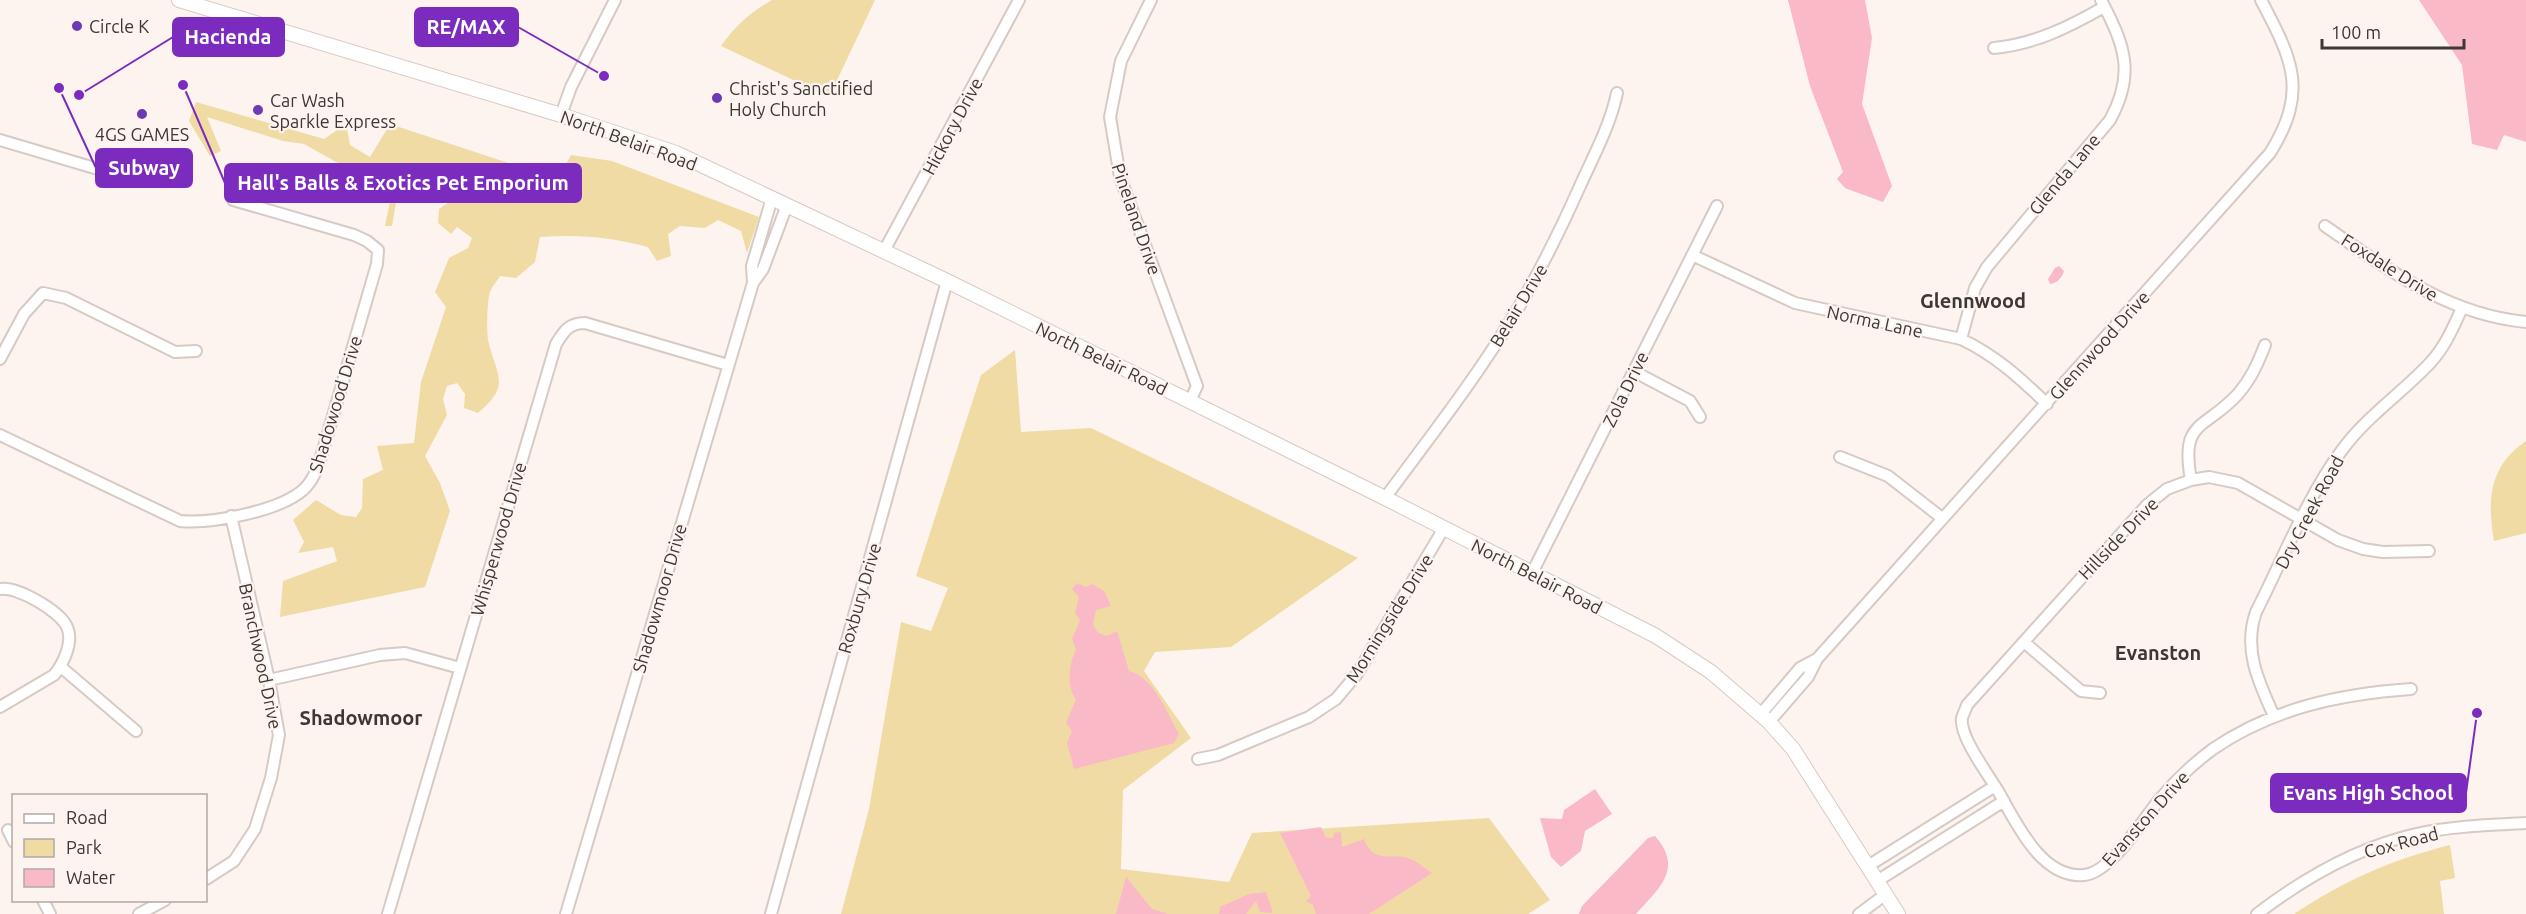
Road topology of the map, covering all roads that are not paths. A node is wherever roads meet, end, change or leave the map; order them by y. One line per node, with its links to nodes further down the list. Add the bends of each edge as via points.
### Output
1 (179, 0): 9 (main road, North Belair Road)
2 (615, 0): 9 (street)
3 (1020, 0): 19 (street, Hickory Drive)
4 (1150, 0): 31 (street, Pineland Drive, via 1121,61 1110,117 1120,177 1197,386)
5 (2261, 0): 32 (street, Glennwood Drive, via 2287,49 2291,66 2293,87 2283,131 2253,173)
6 (2103, 4): 7 (street, via 2049,36); 25 (street, Glenda Lane, via 2120,36 2125,59 2120,100 2110,120 1987,267 1974,288)
7 (1994, 48)
8 (1617, 93): 37 (street, Belair Drive, via 1612,116 1542,266 1478,370)
9 (561, 115): 12 (main road, North Belair Road, via 676,153)
10 (0, 141): 11 (street)
11 (108, 172)
12 (772, 198): 14 (main road, North Belair Road); 17 (street, Shadowmoor Drive)
13 (233, 200): 38 (street, Shadowood Drive, via 354,235 378,250 314,476 291,499)
14 (787, 205): 18 (street, Shadowmoor Drive); 19 (main road, North Belair Road)
15 (1717, 206): 20 (street, Zola Drive)
16 (2325, 226): 23 (street, Foxdale Drive, via 2412,284)
17 (759, 241): 18 (street); 22 (street, Shadowmoor Drive, via 752,266)
18 (772, 245): 22 (street, Shadowmoor Drive)
19 (884, 252): 21 (main road, North Belair Road)
20 (1692, 255): 25 (street, Norma Lane, via 1795,303); 30 (street, Zola Drive)
21 (947, 282): 31 (main road, North Belair Road); 69 (street, Roxbury Drive)
22 (753, 283): 29 (street, Shadowmoor Drive)
23 (2462, 308): 24 (street, Foxdale Drive); 40 (street, Dry Creek Road, via 2430,364 2382,405 2342,449)
24 (2526, 322)
25 (1960, 339): 32 (street, Norma Lane, via 2007,366)
26 (2265, 345): 36 (street, via 2247,383 2193,432 2187,456)
27 (196, 351): 28 (street, via 175,352 66,298 43,293 24,314)
28 (0, 359)
29 (728, 365): 47 (street, Whisperwood Drive, via 585,323 573,323 564,331 556,344); 68 (street, Shadowmoor Drive)
30 (1633, 372): 33 (street, via 1690,401); 43 (street, Zola Drive)
31 (1190, 401): 37 (main road, North Belair Road)
32 (2047, 404): 39 (street, Glennwood Drive)
33 (1700, 417)
34 (0, 435): 38 (street, Shadowood Drive, via 172,518 198,522)
35 (1840, 457): 39 (street, via 1888,476)
36 (2191, 480): 40 (street, Hillside Drive, via 2208,477 2238,483); 45 (street, Hillside Drive, via 2168,489 2147,505)
37 (1385, 498): 41 (main road, North Belair Road)
38 (231, 516): 48 (street, Branchwood Drive)
39 (1942, 518): 53 (street, Glennwood Drive, via 1817,659 1800,668)
40 (2302, 520): 42 (street, Hillside Drive, via 2363,549); 52 (street, Dry Creek Road, via 2250,628 2256,674)
41 (1444, 528): 43 (main road, North Belair Road); 55 (street, Morningside Drive, via 1357,674 1336,699 1299,721 1218,755)
42 (2429, 550)
43 (1532, 573): 53 (main road, North Belair Road, via 1656,636 1711,672)
44 (0, 589): 46 (street, via 32,597 67,627 68,643)
45 (2024, 642): 50 (street, via 2081,691); 56 (street, Hillside Drive, via 1967,705 1962,718 1964,733)
46 (61, 667): 51 (street); 54 (street)
47 (460, 668): 48 (street, via 405,653 380,654); 67 (street, Whisperwood Drive)
48 (269, 680): 62 (street, Branchwood Drive, via 279,735 255,830 234,861)
49 (2411, 689): 52 (street, Evanston Drive, via 2343,697)
50 (2100, 693)
51 (0, 707)
52 (2274, 716): 57 (street, Evanston Drive, via 2213,750 2188,770 2117,853 2102,868 2086,875 2065,872 2046,862)
53 (1765, 718): 61 (main road, North Belair Road, via 1793,749)
54 (136, 731)
55 (1197, 759)
56 (1995, 786): 57 (street, Evanston Drive); 61 (street)
57 (2004, 801): 63 (street)
58 (2526, 824): 72 (street, Cox Road, via 2417,834 2367,849 2288,890)
59 (8, 830): 60 (street)
60 (12, 838)
61 (1868, 866): 63 (main road, North Belair Road)
62 (207, 878)
63 (1878, 881): 64 (main road, North Belair Road)
64 (1886, 894): 70 (street); 71 (main road, North Belair Road)
65 (161, 902): 66 (street)
66 (138, 914)
67 (388, 914)
68 (566, 914)
69 (771, 914)
70 (1859, 914)
71 (1898, 914)
72 (2257, 914)

